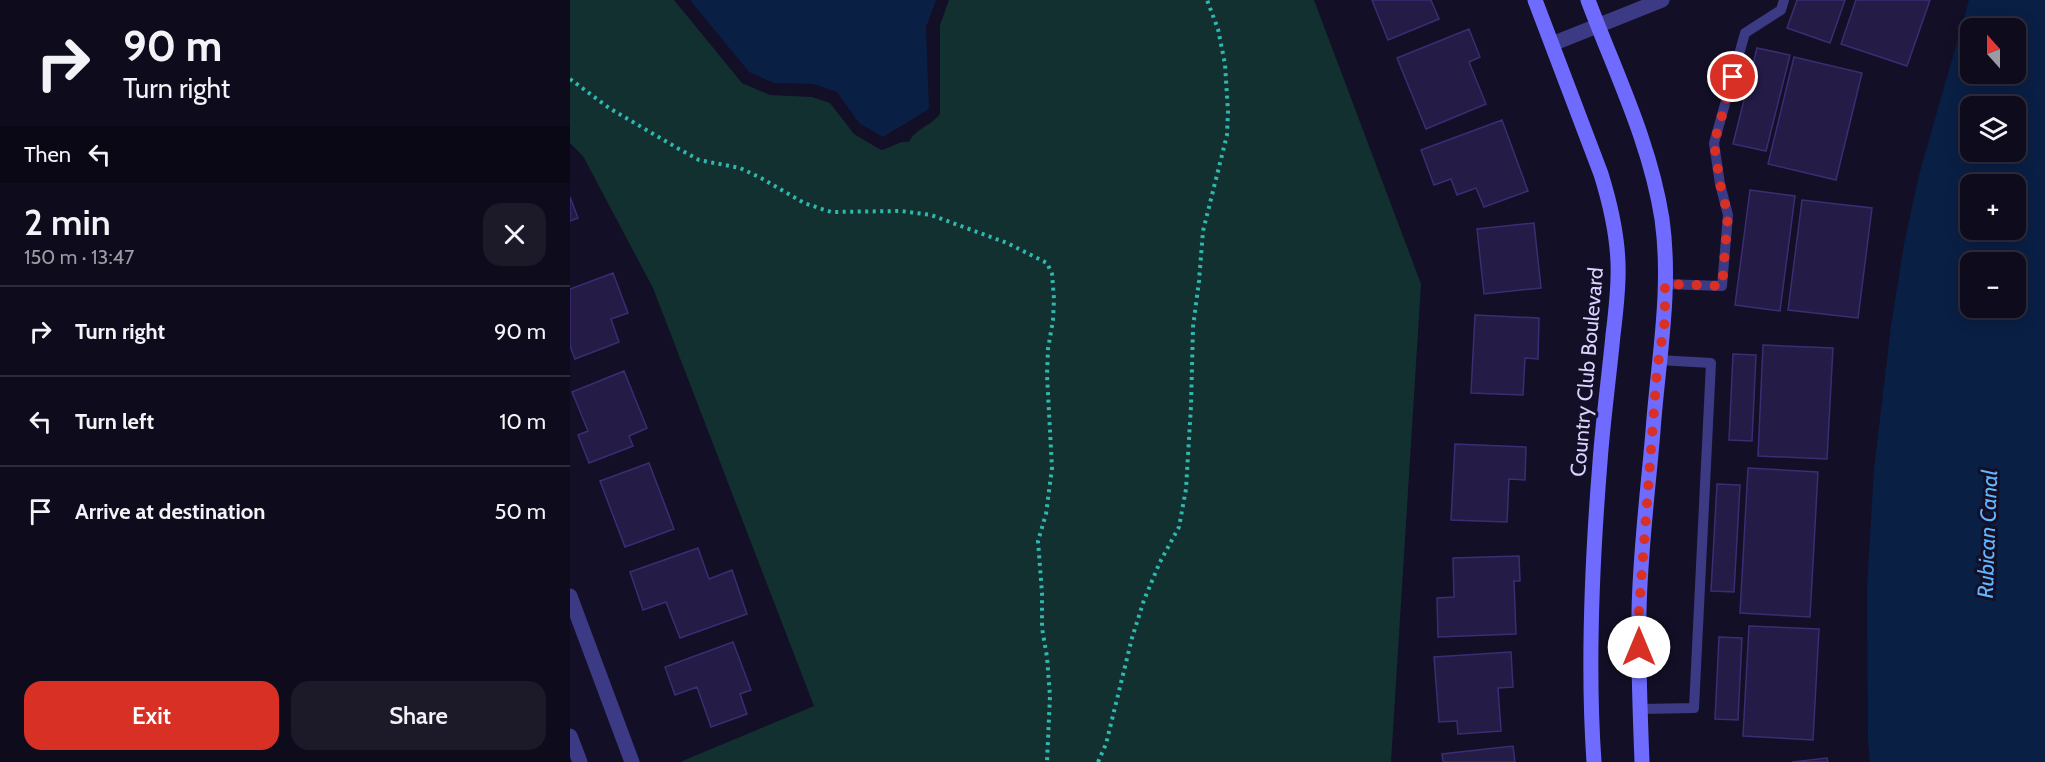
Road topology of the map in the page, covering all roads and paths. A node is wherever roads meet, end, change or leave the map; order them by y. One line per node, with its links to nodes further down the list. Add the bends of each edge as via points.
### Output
1 (1207, 0): 17 (path, via 1225,64 1228,112 1227,135 1203,231 1193,327 1186,489 1179,526 1144,600)
2 (1535, 0): 7 (main road, Country Club Boulevard)
3 (1588, 0): 6 (main road)
4 (1662, 0): 6 (street)
5 (1784, 0): 9 (lane, via 1781,10 1745,33 1714,143 1728,215 1722,286)
6 (1598, 26): 7 (street); 9 (main road, via 1652,170 1662,219)
7 (1552, 44): 18 (main road, Country Club Boulevard, via 1601,174 1612,213 1618,263 1594,547)
8 (570, 79): 16 (path, via 609,108 699,160 740,168 804,203 831,212 901,211 932,215 1007,243 1047,263 1054,299 1047,375 1052,468 1038,541 1050,696)
9 (1665, 284): 10 (main road)
10 (1659, 360): 12 (main road, via 1639,610); 12 (lane, via 1711,363 1694,708)
11 (570, 596): 15 (street)
12 (1640, 709): 19 (main road)
13 (570, 736): 14 (street)
14 (580, 762)
15 (632, 762)
16 (1047, 762)
17 (1098, 762)
18 (1594, 762)
19 (1642, 762)

